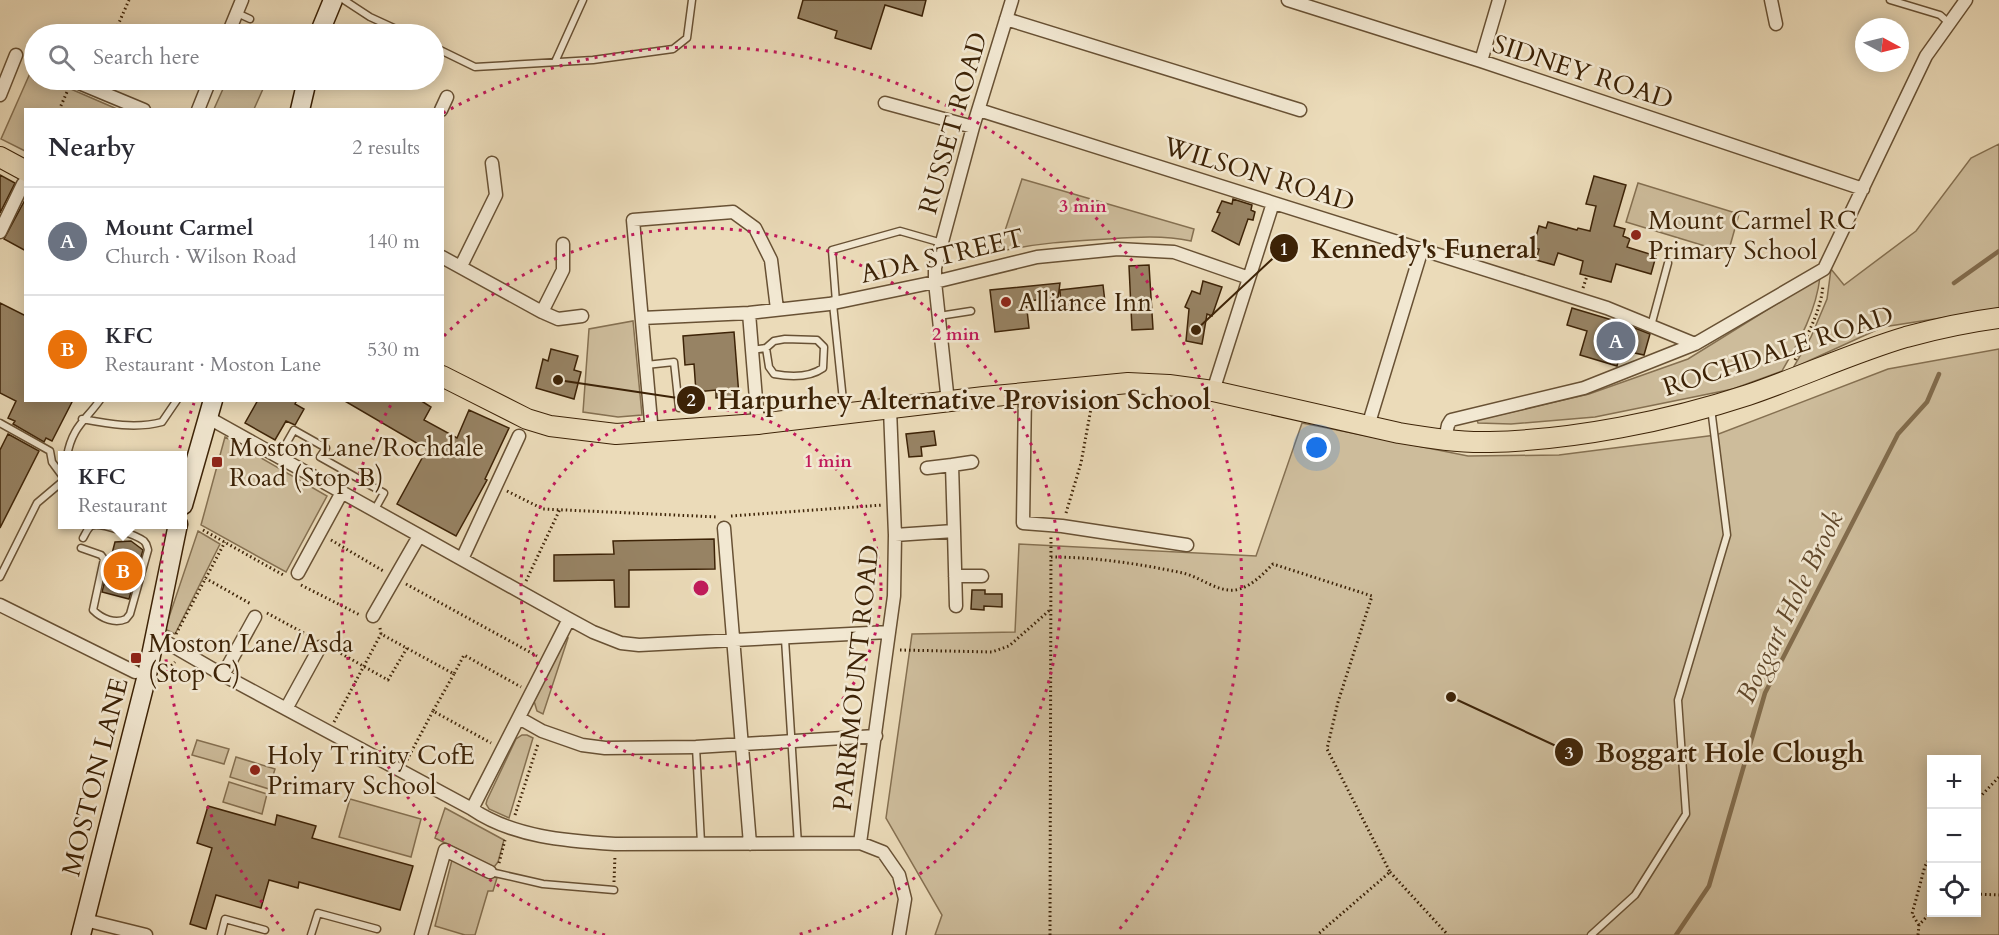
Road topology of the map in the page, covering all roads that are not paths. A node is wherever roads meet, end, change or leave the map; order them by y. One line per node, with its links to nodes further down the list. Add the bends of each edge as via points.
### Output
1 (242, 0): 12 (street)
2 (333, 0): 17 (street)
3 (344, 0): 18 (lane)
4 (583, 0): 23 (lane)
5 (692, 0): 23 (lane, via 687,38 673,49)
6 (1012, 0): 14 (street, RUSSET ROAD)
7 (1288, 0): 22 (street, SIDNEY ROAD)
8 (1499, 0): 22 (street)
9 (1771, 0): 19 (street)
10 (1890, 0): 15 (lane, via 1940,15)
11 (1966, 0): 15 (street)
12 (237, 14): 13 (lane); 16 (street)
13 (250, 19)
14 (1006, 19): 34 (street, RUSSET ROAD); 35 (street)
15 (1949, 23): 40 (street, via 1926,56)
16 (232, 24)
17 (323, 24)
18 (385, 24)
19 (1776, 24)
20 (444, 52): 23 (lane, via 475,67)
21 (16, 55): 27 (street)
22 (1481, 61): 40 (street, SIDNEY ROAD)
23 (555, 62)
24 (97, 90): 30 (street)
25 (206, 90): 31 (street)
26 (305, 90): 32 (street)
27 (0, 95)
28 (447, 97): 33 (street)
29 (885, 103): 36 (street)
30 (139, 108)
31 (199, 108)
32 (300, 108)
33 (442, 108)
34 (979, 110): 36 (street, RUSSET ROAD); 41 (street, WILSON ROAD)
35 (1300, 110)
36 (973, 127): 43 (street, RUSSET ROAD)
37 (0, 157): 39 (main road)
38 (492, 163): 48 (street, via 496,195)
39 (24, 177): 42 (street)
40 (1863, 189): 61 (street, via 1824,269)
41 (1273, 203): 45 (street, WILSON ROAD); 49 (street)
42 (0, 232)
43 (942, 243): 50 (street, RUSSET ROAD); 51 (lane, via 900,231 832,250)
44 (563, 244): 54 (street, via 563,270)
45 (1422, 249): 60 (street, WILSON ROAD, via 1607,308); 79 (street)
46 (444, 258): 48 (street)
47 (1668, 262): 60 (lane)
48 (461, 266): 54 (street)
49 (1249, 278): 50 (street, ADA STREET, via 1174,252 1118,249 1037,257); 66 (street)
50 (935, 282): 51 (street, ADA STREET); 57 (street, RUSSET ROAD)
51 (835, 303): 52 (street, ADA STREET); 75 (lane)
52 (777, 309): 55 (street, ADA STREET); 58 (street, via 771,260 755,228 733,212 633,220)
53 (971, 311): 57 (lane)
54 (542, 312): 56 (street, via 558,319)
55 (749, 313): 58 (street, ADA STREET); 63 (street)
56 (582, 316)
57 (939, 316): 70 (street, RUSSET ROAD)
58 (642, 318): 64 (street)
59 (1999, 318): 71 (main road, ROCHDALE ROAD, via 1906,337)
60 (1651, 326): 61 (street, WILSON ROAD)
61 (1695, 344): 82 (street, via 1584,388 1451,420)
62 (766, 348): 62 (lane, via 774,374 788,377 815,374 823,369 824,347 817,340 785,339); 63 (lane)
63 (751, 350): 78 (street)
64 (646, 365): 72 (lane, via 675,362); 80 (street)
65 (444, 377): 80 (main road, ROCHDALE ROAD, via 527,419 550,426 616,434)
66 (1213, 391): 67 (main road, ROCHDALE ROAD, via 1128,383); 79 (main road, ROCHDALE ROAD)
67 (1025, 393): 70 (main road, ROCHDALE ROAD); 101 (street, via 1023,523)
68 (98, 402): 76 (lane)
69 (176, 402): 76 (lane, via 162,422 148,425 112,425)
70 (948, 402): 74 (main road, ROCHDALE ROAD)
71 (1711, 406): 82 (main road, ROCHDALE ROAD, via 1610,428 1538,438 1488,442); 141 (lane, via 1727,535 1678,700 1686,814 1635,895)
72 (679, 408)
73 (210, 409): 84 (street); 90 (street)
74 (890, 409): 75 (main road, ROCHDALE ROAD); 98 (street, PARKMOUNT ROAD)
75 (845, 414): 78 (main road, ROCHDALE ROAD)
76 (82, 419): 83 (lane)
77 (0, 423): 88 (lane, via 50,451)
78 (758, 424): 80 (main road, ROCHDALE ROAD)
79 (1368, 426): 82 (main road, ROCHDALE ROAD)
80 (652, 433)
81 (519, 436): 103 (street)
82 (1445, 439)
83 (68, 451)
84 (278, 458): 91 (street); 92 (lane, via 294,430 300,433 326,448 320,457 384,493)
85 (972, 462): 86 (street)
86 (952, 465): 87 (street); 97 (street)
87 (927, 468)
88 (58, 471)
89 (58, 484): 107 (lane, via 37,503)
90 (187, 490)
91 (342, 494): 92 (street); 104 (street)
92 (374, 511): 99 (street)
93 (721, 523): 115 (street)
94 (88, 529): 100 (lane)
95 (113, 529): 102 (lane, via 146,544 148,550 126,619 116,622 93,610 104,559)
96 (177, 529): 116 (street, MOSTON LANE)
97 (954, 531): 98 (street); 105 (street)
98 (895, 535): 113 (street, PARKMOUNT ROAD)
99 (419, 536): 103 (street); 110 (street)
100 (83, 538)
101 (1187, 545)
102 (81, 548)
103 (462, 559): 112 (street)
104 (298, 573)
105 (955, 576): 106 (street); 109 (street)
106 (982, 576)
107 (0, 577)
108 (0, 605): 118 (street)
109 (956, 606)
110 (373, 616)
111 (255, 617): 119 (street)
112 (568, 619): 115 (street, via 621,644); 121 (street)
113 (889, 632): 114 (street); 122 (street, PARKMOUNT ROAD)
114 (786, 639): 115 (street); 123 (lane)
115 (735, 641): 124 (street)
116 (163, 642): 119 (street); 133 (street, MOSTON LANE)
117 (321, 645): 120 (street)
118 (135, 672)
119 (224, 675): 120 (street)
120 (286, 709): 126 (street)
121 (519, 718): 125 (street, via 582,745); 126 (street)
122 (876, 736): 123 (street); 127 (street, PARKMOUNT ROAD)
123 (792, 741): 124 (street); 130 (lane)
124 (743, 744): 125 (street); 129 (street)
125 (696, 747): 128 (lane)
126 (472, 809): 128 (street, via 511,829 578,842)
127 (860, 843): 130 (street); 140 (street, via 883,852 899,875 905,899)
128 (701, 844): 129 (street)
129 (750, 844): 130 (street)
130 (798, 845)
131 (493, 872): 132 (lane, via 543,884); 139 (street, via 445,850)
132 (614, 890)
133 (83, 927): 136 (street)
134 (377, 929): 138 (lane, via 318,913)
135 (265, 930): 137 (lane, via 225,919)
136 (146, 935)
137 (221, 935)
138 (311, 935)
139 (421, 935)
140 (899, 935)
141 (1591, 935)

